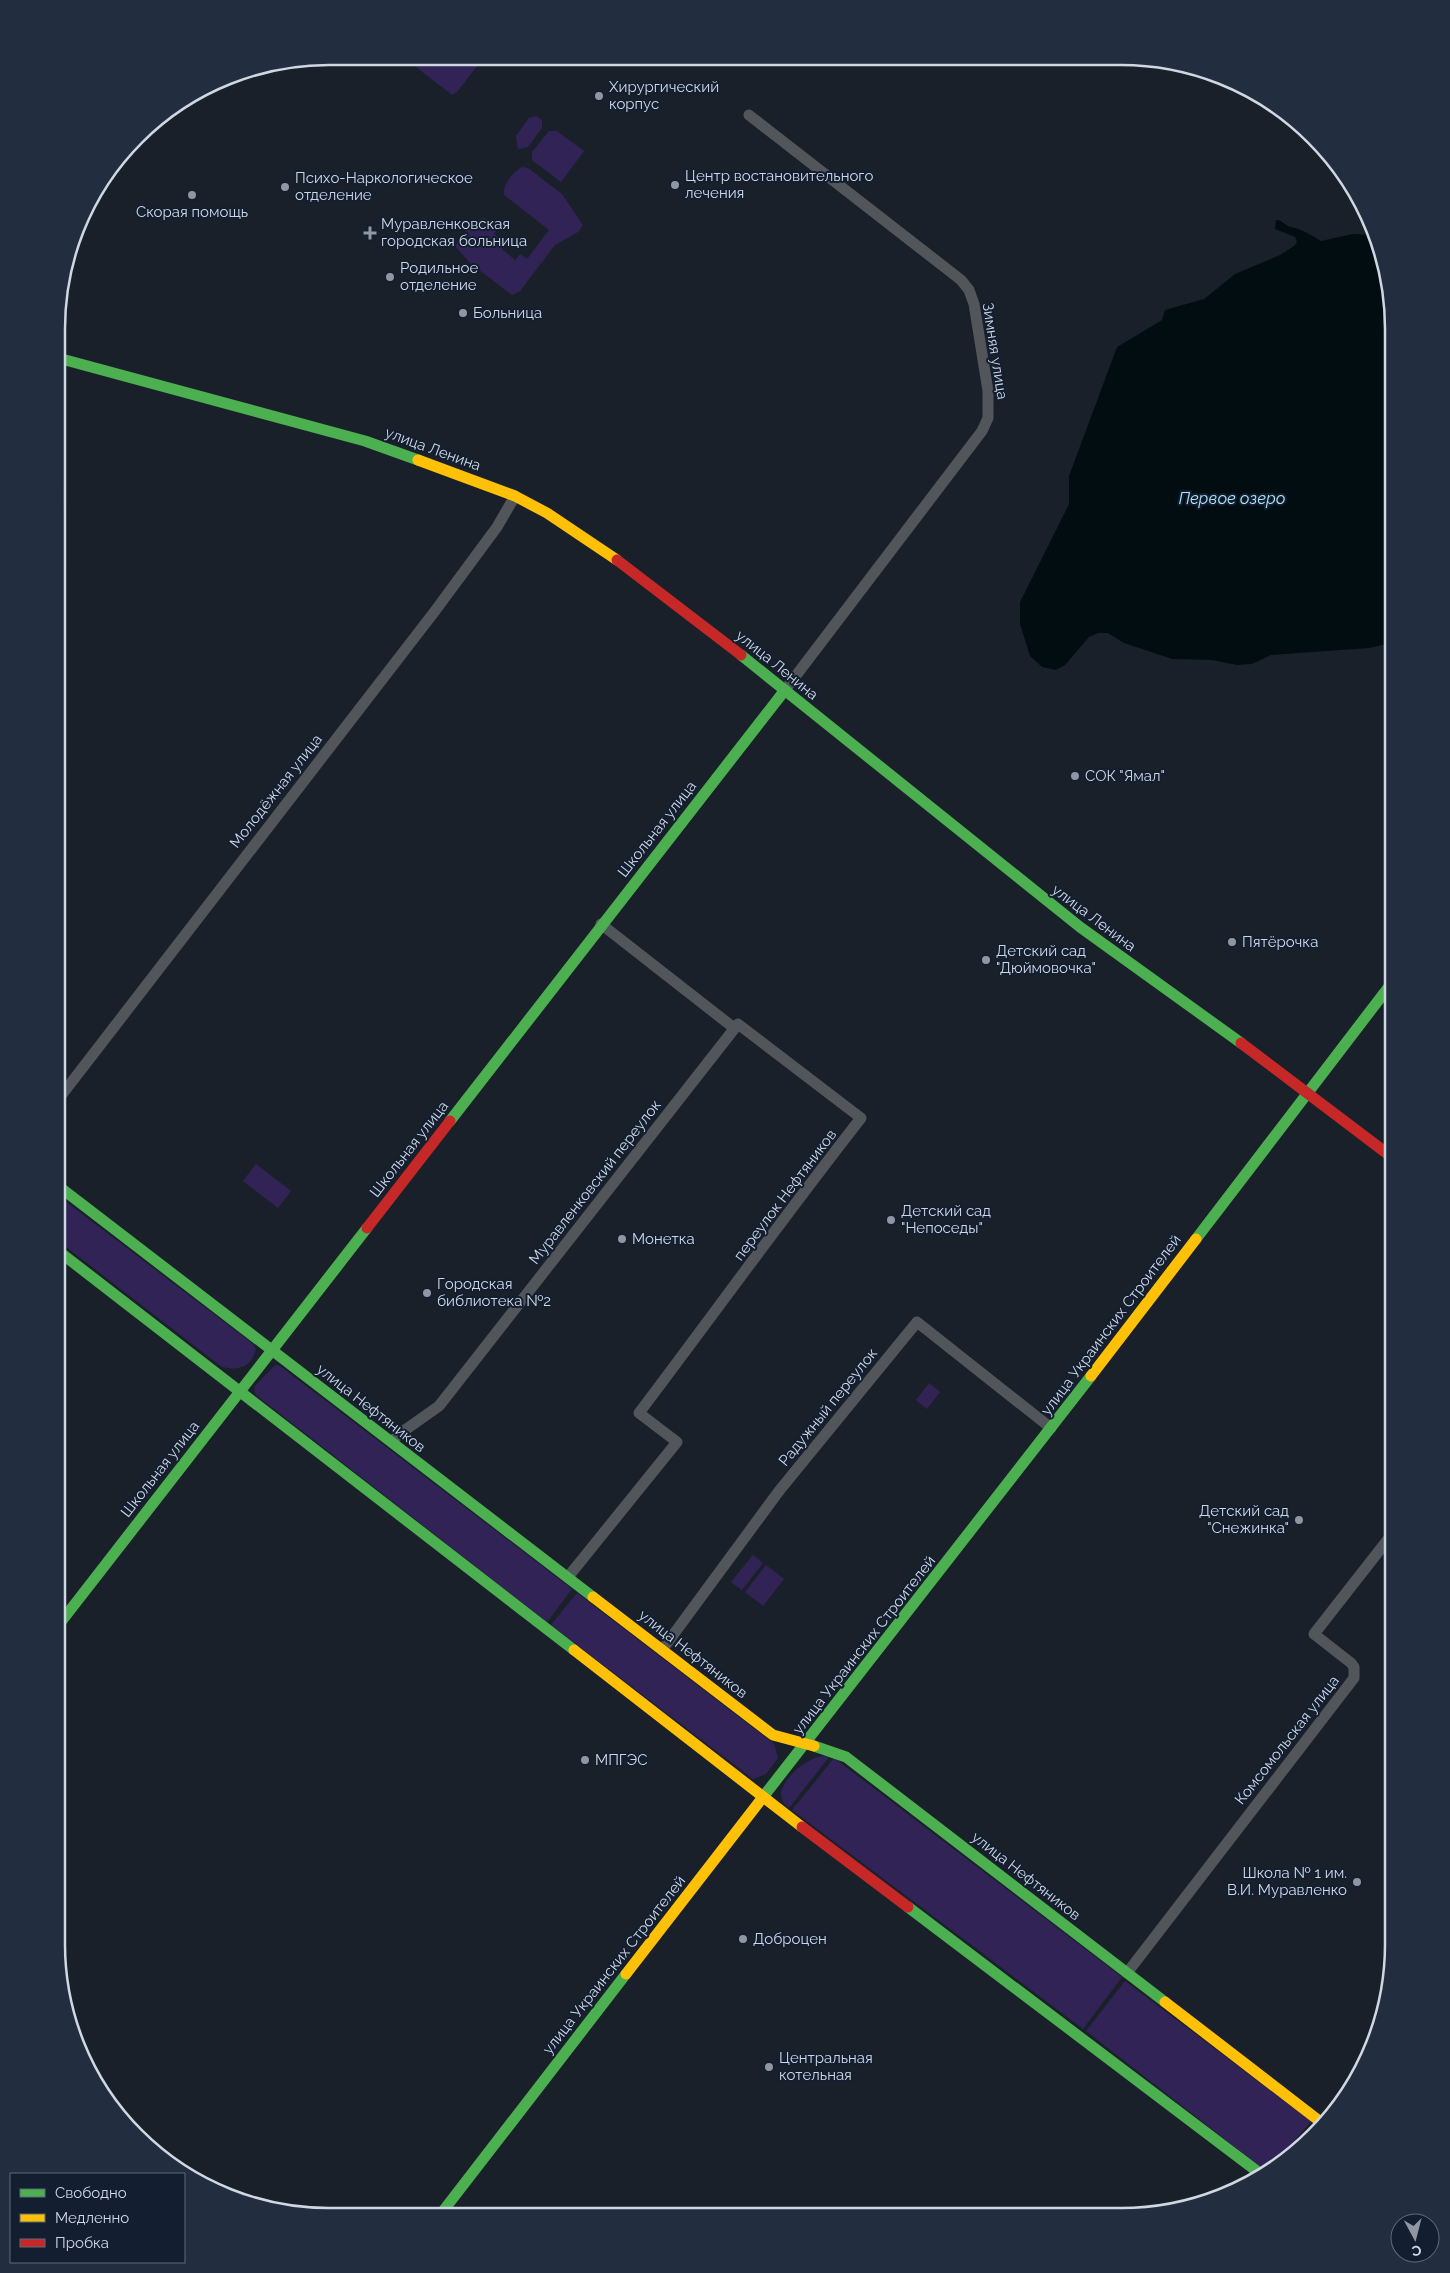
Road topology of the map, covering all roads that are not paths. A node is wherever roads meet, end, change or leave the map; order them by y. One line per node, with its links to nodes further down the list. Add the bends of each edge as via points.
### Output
1 (749, 115): 4 (street, Зимняя улица, via 961,280 974,304 988,390 988,418 982,432)
2 (65, 360): 3 (main road, улица Ленина, via 365,442)
3 (515, 496): 4 (main road, улица Ленина, via 574,529 630,569); 8 (street, Молодёжная улица, via 497,527 435,610)
4 (785, 690): 5 (main road, Школьная улица); 9 (main road, улица Ленина, via 1020,881)
5 (601, 924): 7 (street, переулок Нефтяников); 13 (main road, Школьная улица)
6 (1385, 992): 9 (main road, улица Украинских Строителей)
7 (736, 1026): 16 (street, Муравленковский переулок, via 439,1406); 18 (street, переулок Нефтяников, via 861,1118 639,1413 676,1442)
8 (65, 1091)
9 (1307, 1092): 10 (main road, улица Ленина); 15 (main road, улица Украинских Строителей)
10 (1385, 1151)
11 (65, 1191): 13 (main road, улица Нефтяников)
12 (65, 1256): 14 (main road)
13 (272, 1350): 14 (main road, Школьная улица); 16 (main road, улица Нефтяников)
14 (240, 1390): 19 (main road, Школьная улица); 22 (main road)
15 (1051, 1428): 20 (street, Радужный переулок, via 917,1322 785,1484); 21 (main road, улица Украинских Строителей)
16 (392, 1442): 18 (main road, улица Нефтяников)
17 (1385, 1542): 23 (street, Комсомольская улица, via 1314,1634 1351,1662 1356,1672 1354,1678)
18 (568, 1577): 20 (main road, улица Нефтяников)
19 (65, 1617)
20 (662, 1650): 21 (main road, улица Нефтяников, via 773,1735)
21 (805, 1745): 22 (main road, улица Украинских Строителей); 23 (main road, улица Нефтяников, via 846,1757)
22 (763, 1797): 25 (main road); 26 (main road, улица Украинских Строителей)
23 (1127, 1973): 24 (main road, улица Нефтяников)
24 (1318, 2120)
25 (1257, 2171)
26 (445, 2208)

